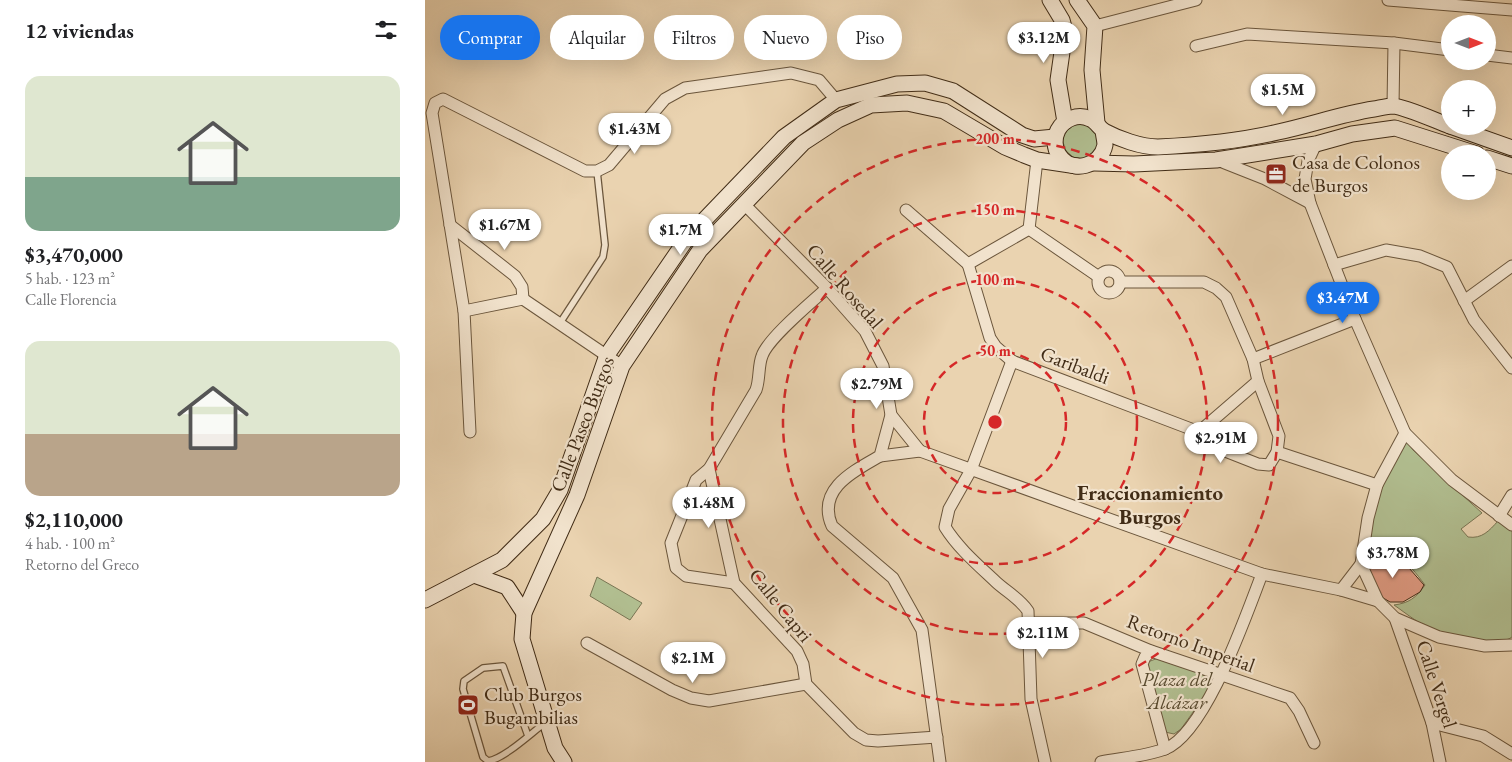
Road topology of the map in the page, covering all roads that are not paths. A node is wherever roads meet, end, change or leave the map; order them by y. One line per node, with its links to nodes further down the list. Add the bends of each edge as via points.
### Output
1 (1050, 0): 18 (street, via 1065,31 1058,80)
2 (1077, 0): 6 (street)
3 (1196, 0): 6 (street)
4 (1389, 0): 5 (street)
5 (1512, 10)
6 (1095, 26): 20 (street, via 1093,70)
7 (1394, 43): 8 (street, via 1247,34); 9 (street); 13 (street)
8 (1196, 46)
9 (1441, 49)
10 (1496, 56): 11 (street)
11 (1512, 58)
12 (837, 100): 25 (street, Calle Paseo Burgos, via 897,84 925,83 953,91 1022,136 1034,139); 36 (street, via 819,80 791,73 685,88 665,99 609,165); 42 (street, Calle Paseo Burgos, via 784,137)
13 (1393, 106): 14 (street); 15 (street)
14 (1348, 114): 16 (street); 22 (street)
15 (1414, 114): 17 (street); 21 (street)
16 (1329, 118): 20 (street, via 1245,139 1156,147 1133,143); 26 (street)
17 (1431, 120): 19 (street); 24 (street)
18 (1065, 122): 20 (street, via 1081,116); 25 (street)
19 (1441, 123)
20 (1100, 126): 33 (street, via 1105,143 1102,154)
21 (1409, 131): 22 (street, via 1395,128); 24 (street)
22 (1352, 134): 26 (street)
23 (1475, 135): 29 (street)
24 (1426, 136): 28 (street)
25 (1055, 137): 34 (street, via 1055,147 1060,156)
26 (1334, 138): 27 (street)
27 (1316, 144): 31 (street); 37 (street, via 1308,160 1305,178)
28 (1452, 145)
29 (1512, 148)
30 (1037, 160): 34 (street, Calle Paseo Burgos); 38 (street, Calle Paseo Burgos, via 1005,147 944,111 907,103 871,105 837,120 803,143); 41 (street)
31 (1216, 160): 33 (street); 37 (street)
32 (1496, 161): 35 (street)
33 (1094, 163): 34 (street)
34 (1077, 166)
35 (1512, 166)
36 (597, 171): 40 (street, via 585,171 443,99 435,103 432,113); 56 (lane, via 605,245 603,257)
37 (1310, 203): 47 (street)
38 (745, 204): 43 (street, Calle Paseo Burgos); 51 (street, Calle Rosedal)
39 (906, 210): 45 (street)
40 (450, 225): 52 (street, via 515,276 522,287); 54 (street)
41 (1029, 229): 45 (street); 49 (street)
42 (688, 237): 43 (street, via 691,246); 44 (street, Calle Paseo Burgos)
43 (701, 250): 46 (street, Calle Paseo Burgos)
44 (675, 255): 46 (street, via 685,257); 57 (street, Calle Paseo Burgos)
45 (968, 264): 59 (street, Garibaldi, via 990,338)
46 (689, 265): 60 (street, Calle Paseo Burgos)
47 (1334, 265): 53 (street, via 1386,250 1420,256 1447,268); 55 (street)
48 (1511, 266): 53 (street)
49 (1099, 277): 50 (street, via 1112,271); 50 (street, via 1101,288 1107,292 1114,292)
50 (1120, 282): 58 (street, via 1204,282 1216,288 1226,298)
51 (827, 288): 63 (street, Calle Rosedal, via 865,331 883,366); 70 (street, via 762,356 756,390)
52 (523, 299): 54 (street); 56 (street)
53 (1464, 301): 61 (street, via 1473,320)
54 (464, 311): 64 (street)
55 (1355, 319): 58 (street); 66 (street)
56 (560, 322): 57 (street)
57 (607, 355): 60 (street); 73 (street, Calle Paseo Burgos)
58 (1253, 359): 62 (street)
59 (1012, 361): 65 (street, Garibaldi); 71 (street)
60 (622, 366): 75 (street, Calle Paseo Burgos)
61 (1512, 368)
62 (1258, 381): 65 (street); 68 (street, via 1279,436)
63 (891, 415): 67 (street); 69 (street, Calle Rosedal)
64 (470, 432)
65 (1199, 432): 68 (street, via 1202,442 1258,464 1269,465)
66 (1405, 433): 72 (street); 76 (street, via 1452,480)
67 (920, 451): 69 (street); 71 (street)
68 (1277, 452): 72 (street)
69 (880, 456): 96 (street, via 843,477 828,502 828,516 832,526 893,578 922,630)
70 (709, 469): 81 (street, Calle Capri); 81 (street, via 696,480 671,543 676,568 686,576)
71 (971, 470): 79 (street); 87 (street, via 949,509 945,527 952,538 1022,603 1028,612)
72 (1377, 485): 78 (street)
73 (560, 490): 75 (street); 80 (street, Calle Paseo Burgos, via 543,519 523,541 502,560)
74 (1512, 494): 76 (street)
75 (577, 495): 85 (street, Calle Paseo Burgos)
76 (1499, 516): 77 (street)
77 (1512, 525)
78 (1361, 564): 82 (street); 84 (street)
79 (1262, 574): 82 (street); 91 (street)
80 (474, 575): 83 (street, Calle Paseo Burgos); 85 (street, via 507,586)
81 (734, 582): 92 (street, Calle Capri, via 797,651)
82 (1341, 590): 84 (street)
83 (425, 600)
84 (1378, 601): 86 (street)
85 (524, 613): 93 (street, Calle Paseo Burgos, via 522,639)
86 (1395, 618): 89 (street, via 1439,637 1485,646); 94 (street, Calle Vergel)
87 (1029, 623): 90 (street, Retorno Imperial, via 1084,623); 103 (street, via 1031,699)
88 (587, 643): 92 (street, via 691,698 709,701)
89 (1512, 645)
90 (1151, 651): 91 (street, Retorno Imperial); 98 (street, via 1143,664)
91 (1222, 674): 97 (street, Retorno Imperial, via 1290,698); 98 (street, via 1190,728)
92 (806, 684): 96 (street, via 866,740)
93 (547, 722): 95 (lane); 100 (street, Calle Paseo Burgos)
94 (1432, 723): 99 (street, via 1483,736); 105 (street, Calle Vergel)
95 (528, 736): 95 (lane, via 493,761 483,758 463,689 464,680 483,668 503,666)
96 (937, 737): 102 (street)
97 (1314, 742)
98 (1165, 748): 104 (street)
99 (1512, 754)
100 (554, 755): 101 (street, Calle Paseo Burgos)
101 (564, 762)
102 (940, 762)
103 (1045, 762)
104 (1101, 762)
105 (1440, 762)

